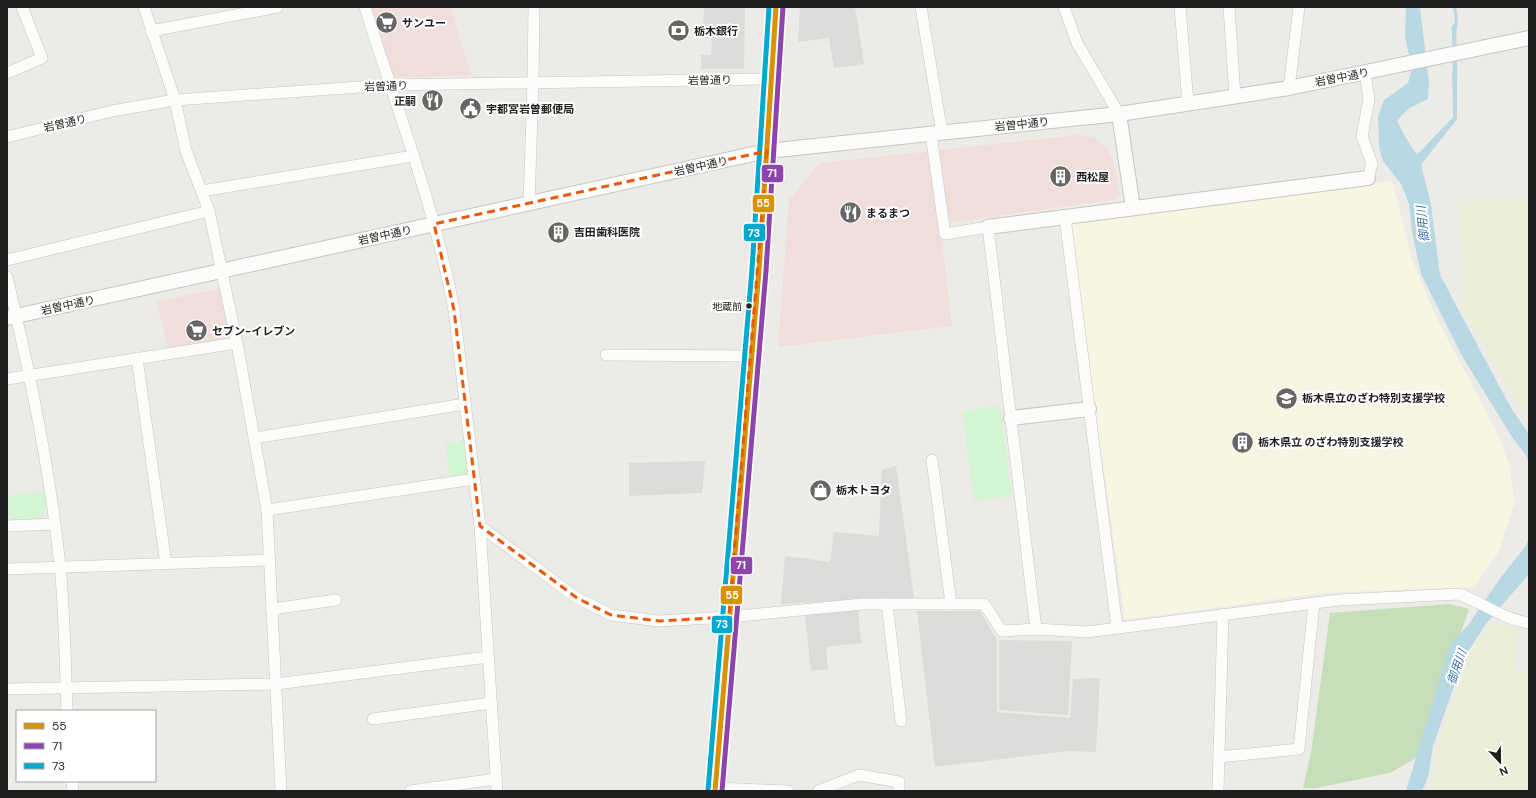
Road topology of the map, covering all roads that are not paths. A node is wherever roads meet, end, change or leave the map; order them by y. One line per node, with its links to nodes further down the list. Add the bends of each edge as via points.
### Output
1 (22, 7): 14 (street, via 42,58)
2 (144, 7): 12 (street)
3 (278, 7): 12 (street)
4 (364, 7): 18 (street)
5 (534, 7): 17 (street)
6 (776, 7): 16 (main road)
7 (921, 7): 24 (street)
8 (1064, 7): 23 (street, via 1077,43)
9 (1180, 7): 22 (street)
10 (1229, 7): 20 (street)
11 (1299, 7): 19 (street)
12 (151, 31): 21 (street)
13 (1529, 38): 15 (street, 岩曽中通り)
14 (7, 72)
15 (1365, 72): 19 (street, 岩曽中通り); 28 (street, via 1369,99 1362,136 1372,164)
16 (770, 79): 17 (street, 岩曽通り); 26 (main road)
17 (534, 83): 18 (street, 岩曽通り); 30 (street)
18 (389, 85): 21 (street, 岩曽通り); 27 (street)
19 (1289, 88): 20 (street, 岩曽中通り)
20 (1235, 97): 22 (street, 岩曽中通り)
21 (175, 100): 25 (street, 岩曽通り); 29 (street, via 186,151)
22 (1188, 104): 23 (street, 岩曽中通り)
23 (1119, 114): 24 (street, 岩曽中通り); 31 (street)
24 (936, 133): 26 (street, 岩曽中通り); 35 (street, via 945,234)
25 (7, 137)
26 (767, 152): 30 (street, 岩曽中通り); 42 (main road)
27 (413, 156): 29 (street); 34 (street)
28 (1368, 178): 31 (street)
29 (202, 191): 32 (street)
30 (529, 204): 34 (street, 岩曽中通り)
31 (1133, 208): 33 (street)
32 (209, 211): 36 (street); 37 (street)
33 (1065, 217): 35 (street); 47 (street)
34 (434, 224): 37 (street, 岩曽中通り); 46 (street, via 454,310)
35 (988, 227): 48 (street)
36 (7, 260)
37 (222, 271): 39 (street, 岩曽中通り); 40 (street)
38 (7, 277): 39 (street)
39 (12, 317): 44 (street)
40 (237, 343): 43 (street); 49 (street)
41 (606, 355): 42 (street)
42 (751, 356): 66 (main road)
43 (137, 358): 44 (street); 57 (street)
44 (29, 376): 45 (street); 53 (street)
45 (7, 379)
46 (465, 404): 49 (street); 51 (street)
47 (1089, 409): 48 (street); 68 (street)
48 (1011, 418): 69 (street)
49 (254, 438): 52 (street)
50 (932, 460): 63 (street)
51 (474, 479): 52 (street); 55 (street)
52 (267, 510): 56 (street)
53 (55, 524): 54 (street); 58 (street)
54 (7, 526)
55 (480, 526): 66 (street, via 577,598 611,615 659,621); 70 (street)
56 (270, 560): 57 (street); 64 (street)
57 (166, 564): 58 (street)
58 (60, 567): 59 (street); 72 (street)
59 (7, 569)
60 (336, 600): 64 (street)
61 (1314, 603): 65 (street); 67 (street, via 1459,594 1496,613); 78 (street, via 1299,749)
62 (887, 604): 63 (street); 66 (street); 77 (street)
63 (951, 604): 69 (street, via 984,604 1002,631)
64 (272, 609): 71 (street)
65 (1223, 614): 68 (street); 78 (street)
66 (729, 617): 80 (main road)
67 (1529, 623)
68 (1117, 628): 69 (street, via 1087,632)
69 (1036, 629)
70 (488, 657): 71 (street); 74 (street)
71 (276, 684): 72 (street); 81 (street)
72 (66, 688): 73 (street); 75 (street)
73 (7, 689)
74 (491, 703): 76 (street); 79 (street)
75 (67, 710)
76 (373, 719)
77 (901, 721)
78 (1219, 757): 87 (street)
79 (496, 779): 82 (street); 83 (street)
80 (715, 790): 84 (street)
81 (280, 791)
82 (410, 791)
83 (497, 791)
84 (788, 791)
85 (818, 791): 86 (street, via 859,775 899,782)
86 (899, 791)
87 (1218, 791)

